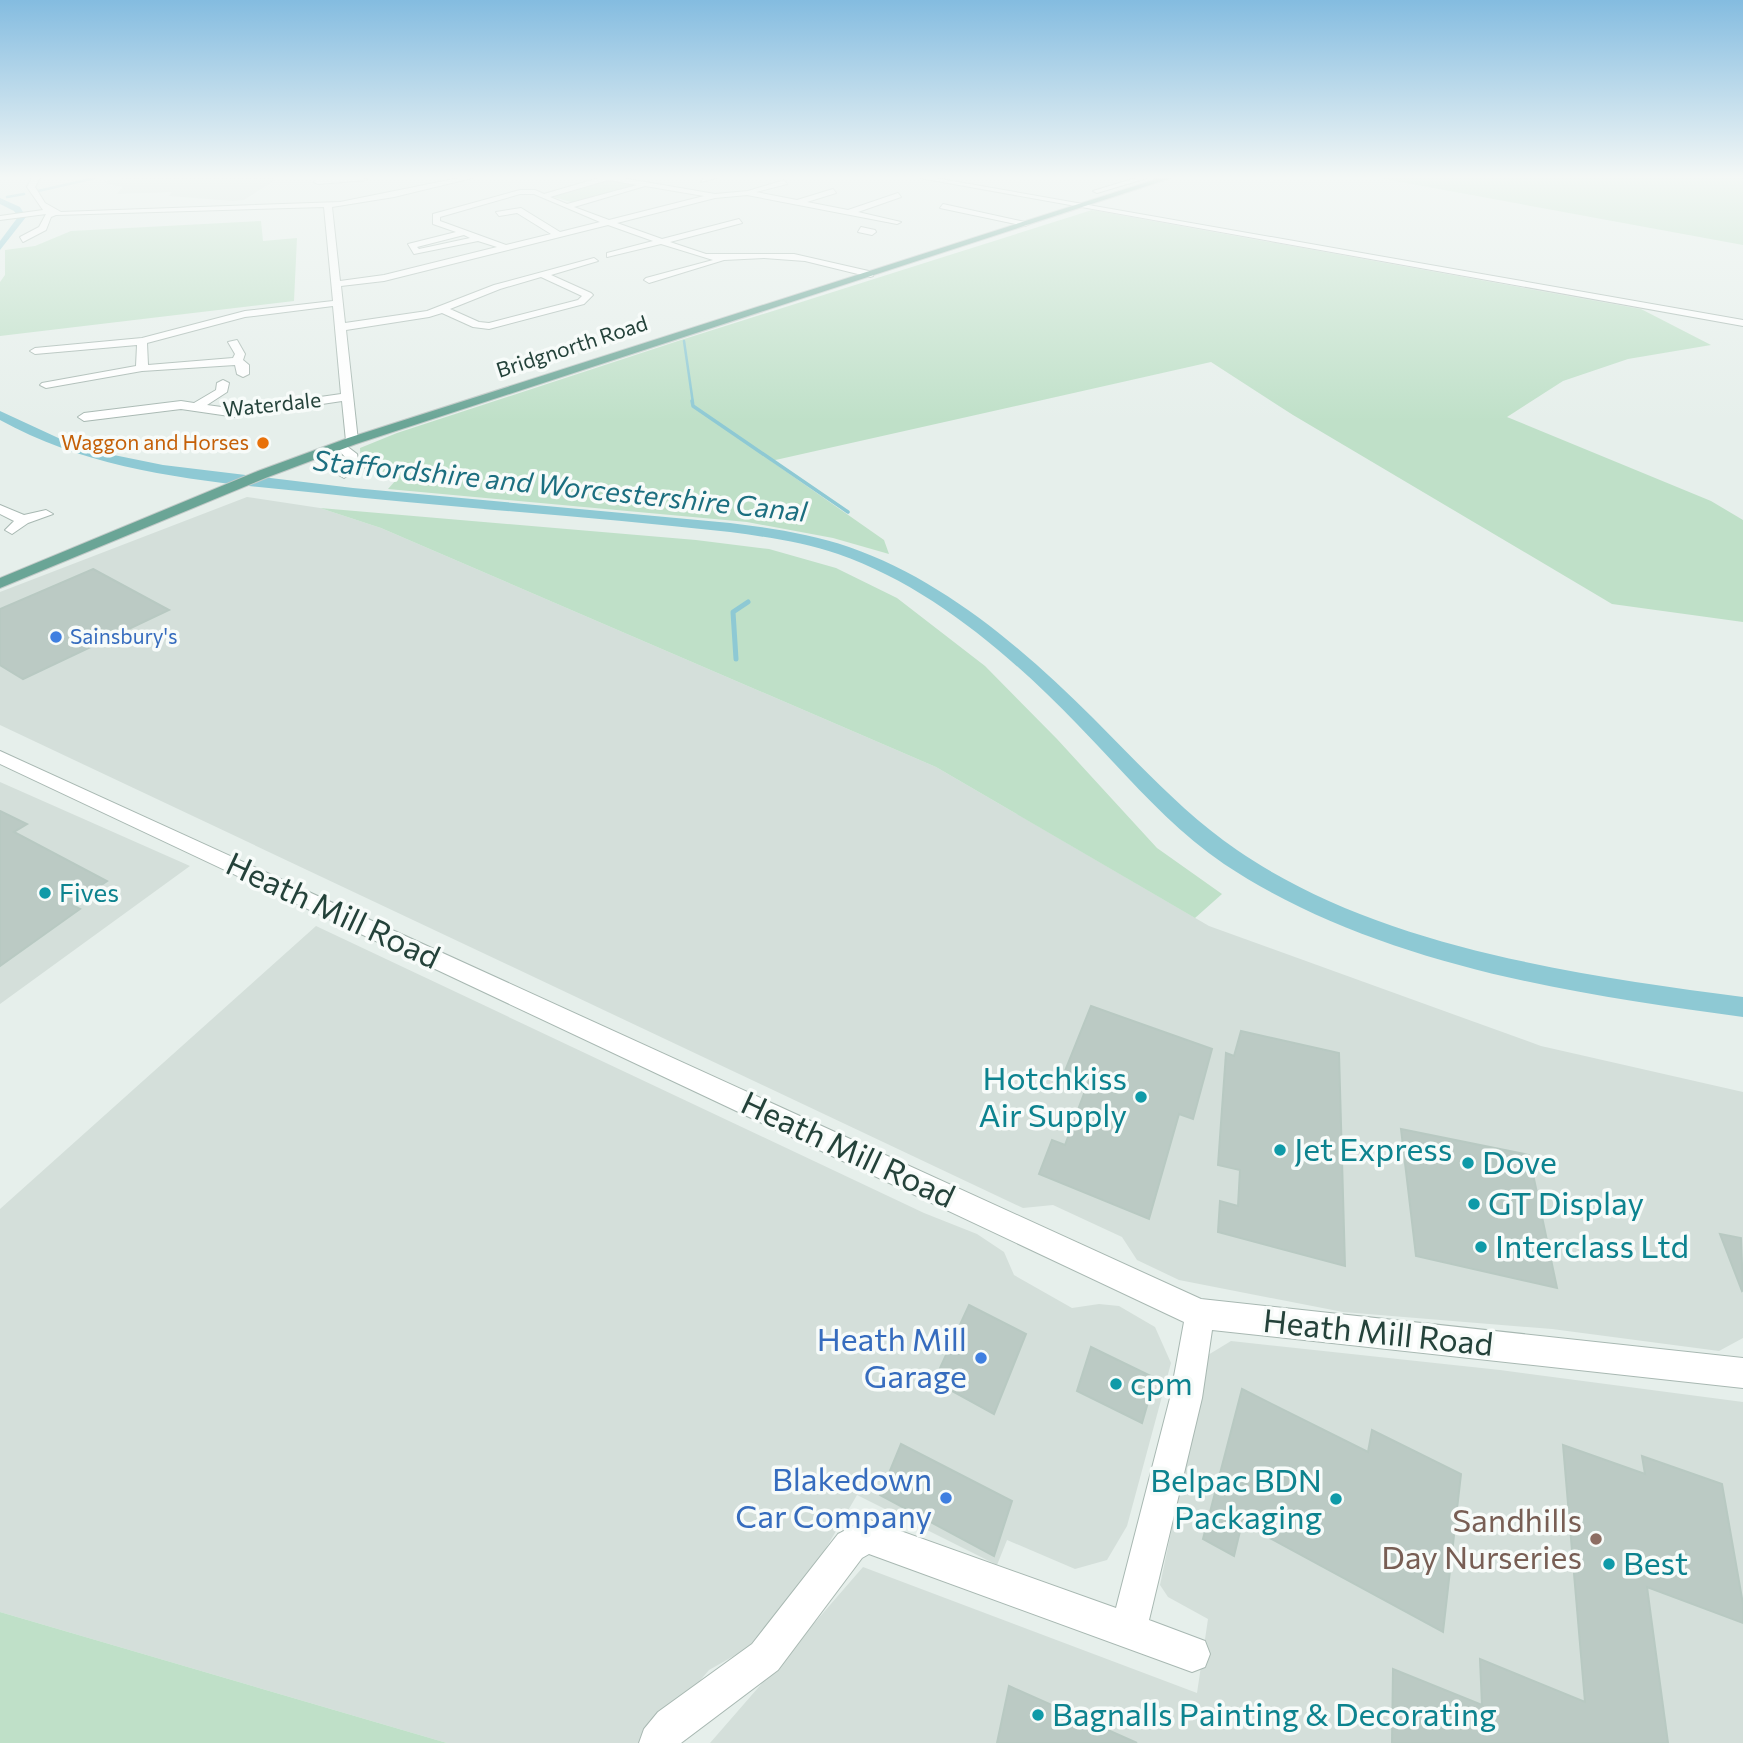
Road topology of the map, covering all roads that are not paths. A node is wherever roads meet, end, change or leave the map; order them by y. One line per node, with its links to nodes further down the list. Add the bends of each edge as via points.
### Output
1 (334, 259): 11 (street)
2 (460, 259): 11 (street, via 384,278)
3 (724, 259): 10 (street)
4 (807, 259): 9 (street)
5 (915, 259): 9 (main road, Bridgnorth Road)
6 (1383, 259): 14 (street)
7 (588, 264): 8 (street)
8 (542, 274): 13 (street); 13 (street, via 587,298 489,326)
9 (870, 274): 27 (main road, Bridgnorth Road)
10 (649, 280)
11 (335, 284): 12 (street)
12 (338, 303): 15 (street); 16 (street, via 245,314)
13 (442, 309): 15 (street)
14 (1743, 323)
15 (342, 327): 24 (street)
16 (142, 341): 18 (street); 20 (street)
17 (233, 342): 19 (street, via 240,354)
18 (28, 352)
19 (237, 360): 20 (street); 21 (street, via 243,365)
20 (142, 368): 22 (street)
21 (243, 374)
22 (43, 385)
23 (227, 386): 25 (street, Waterdale)
24 (347, 397): 25 (street, Waterdale, via 236,413); 27 (street)
25 (198, 406): 26 (street, Waterdale)
26 (84, 417)
27 (346, 443): 28 (street, via 354,466); 31 (main road, Bridgnorth Road)
28 (344, 474)
29 (0, 509): 30 (street, via 18,525)
30 (47, 514)
31 (0, 583)
32 (0, 757): 33 (street, Heath Mill Road)
33 (1200, 1314): 34 (street, Heath Mill Road); 35 (street, via 1186,1398)
34 (1743, 1373)
35 (1128, 1632): 36 (street); 37 (street, via 866,1536 850,1546 765,1657 671,1725)
36 (1192, 1654)
37 (658, 1743)

